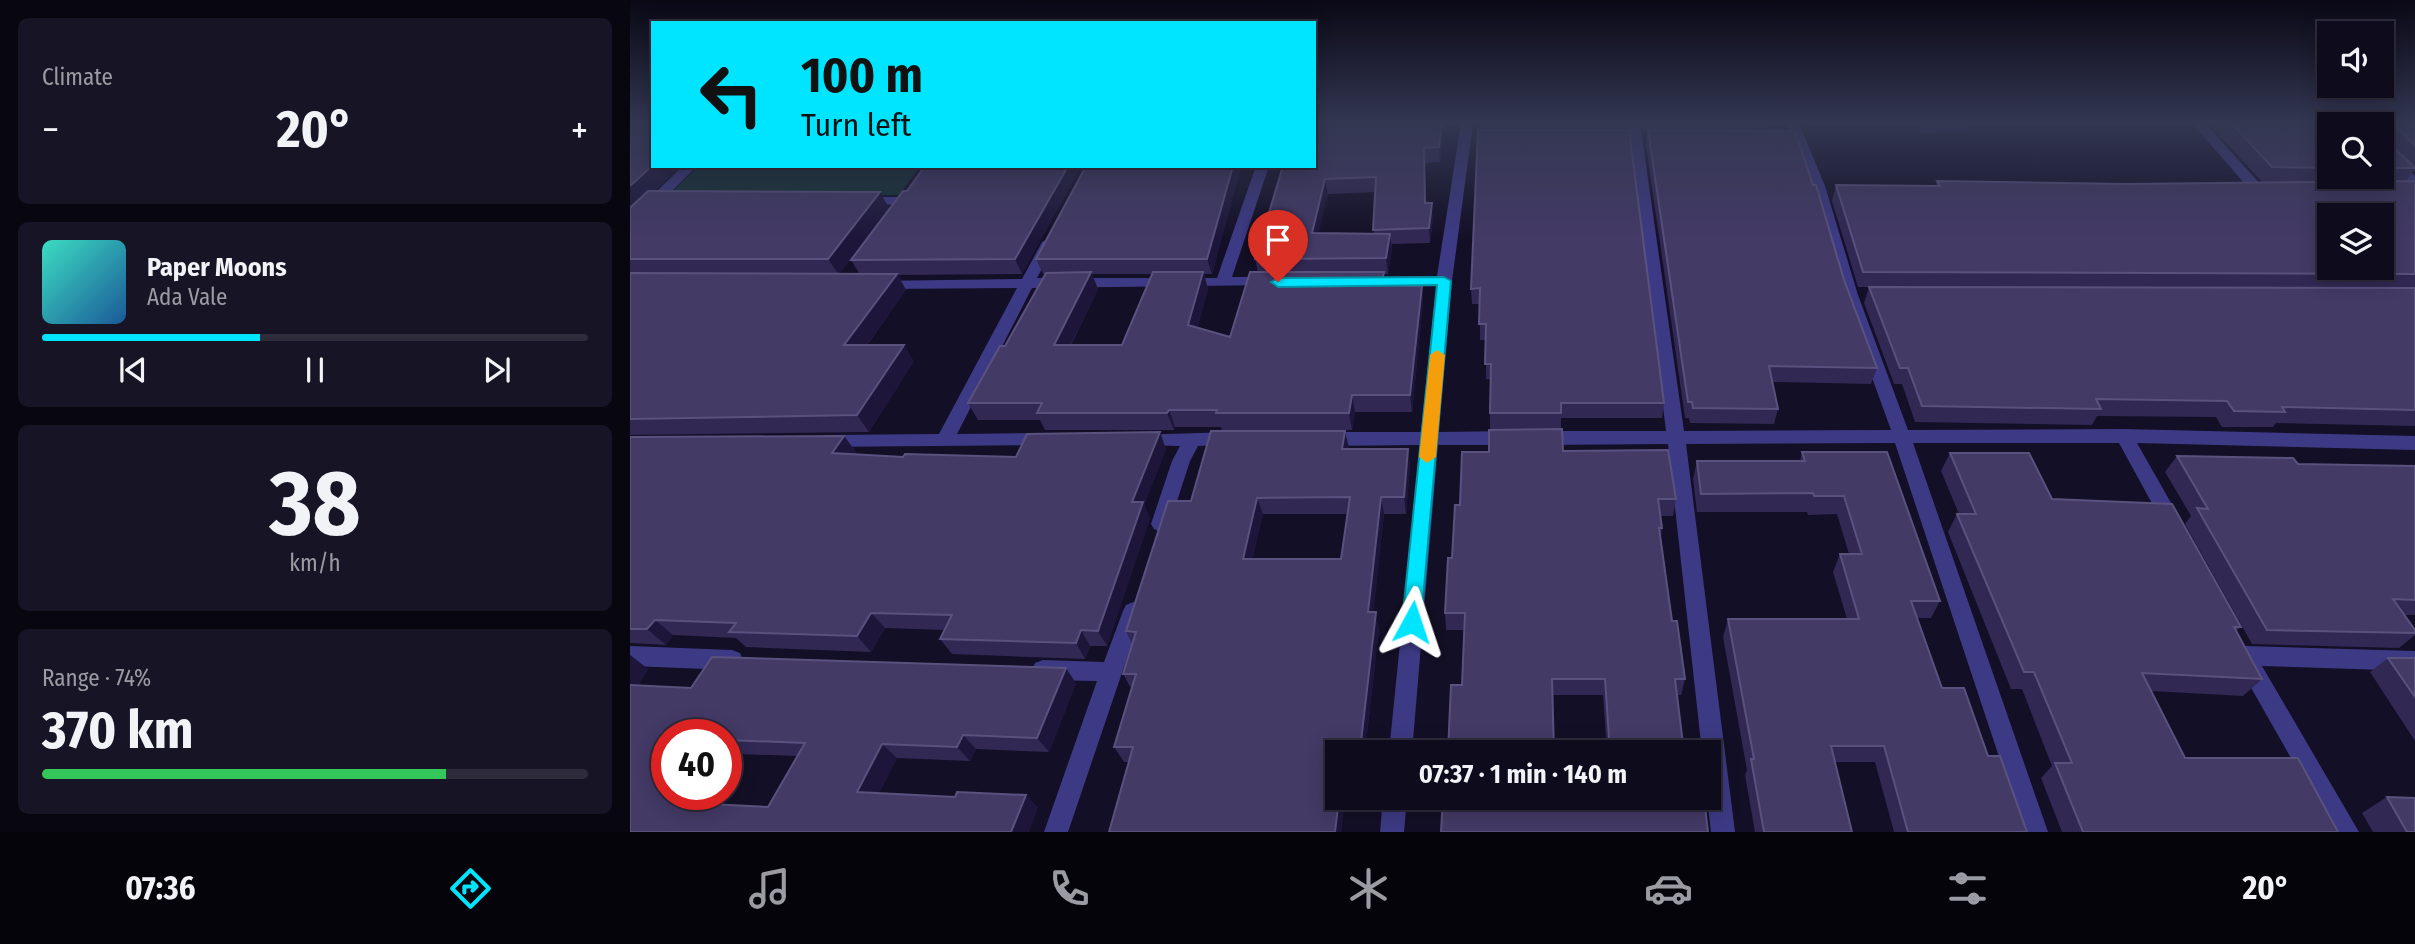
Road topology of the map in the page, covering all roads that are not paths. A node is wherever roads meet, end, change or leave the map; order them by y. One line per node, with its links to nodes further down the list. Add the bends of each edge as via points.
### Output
1 (1465, 162): 16 (street)
2 (1640, 162): 24 (street)
3 (1810, 162): 23 (street, via 1825,186)
4 (2233, 162): 9 (street)
5 (2394, 166): 8 (street)
6 (689, 168): 10 (street)
7 (1262, 168): 19 (street)
8 (2411, 188)
9 (2257, 189)
10 (657, 199): 11 (street); 14 (street)
11 (684, 200)
12 (849, 201): 13 (street)
13 (903, 201)
14 (630, 225)
15 (1058, 225): 21 (street)
16 (1444, 281): 18 (street); 27 (street)
17 (1292, 282): 19 (street)
18 (1347, 282)
19 (1223, 283): 21 (street)
20 (869, 284): 21 (street)
21 (1026, 284): 28 (street)
22 (2124, 436): 23 (street); 33 (street); 35 (street)
23 (1902, 437): 24 (street); 49 (street)
24 (1676, 438): 27 (street); 48 (street)
25 (1248, 439): 31 (street)
26 (1303, 439): 27 (street)
27 (1429, 439): 44 (street)
28 (945, 440): 29 (street); 32 (street)
29 (1068, 440)
30 (1123, 440): 31 (street)
31 (1192, 440): 34 (street)
32 (808, 442)
33 (2415, 443)
34 (1156, 540)
35 (2185, 546)
36 (1139, 593): 43 (street)
37 (2232, 632): 39 (street)
38 (630, 656): 40 (street)
39 (2245, 656): 41 (street); 50 (street)
40 (754, 660)
41 (2415, 661)
42 (1017, 669): 43 (street)
43 (1113, 672): 46 (street)
44 (1401, 740)
45 (1394, 810): 47 (street)
46 (1056, 832)
47 (1392, 832)
48 (1723, 832)
49 (2036, 832)
50 (2347, 832)

